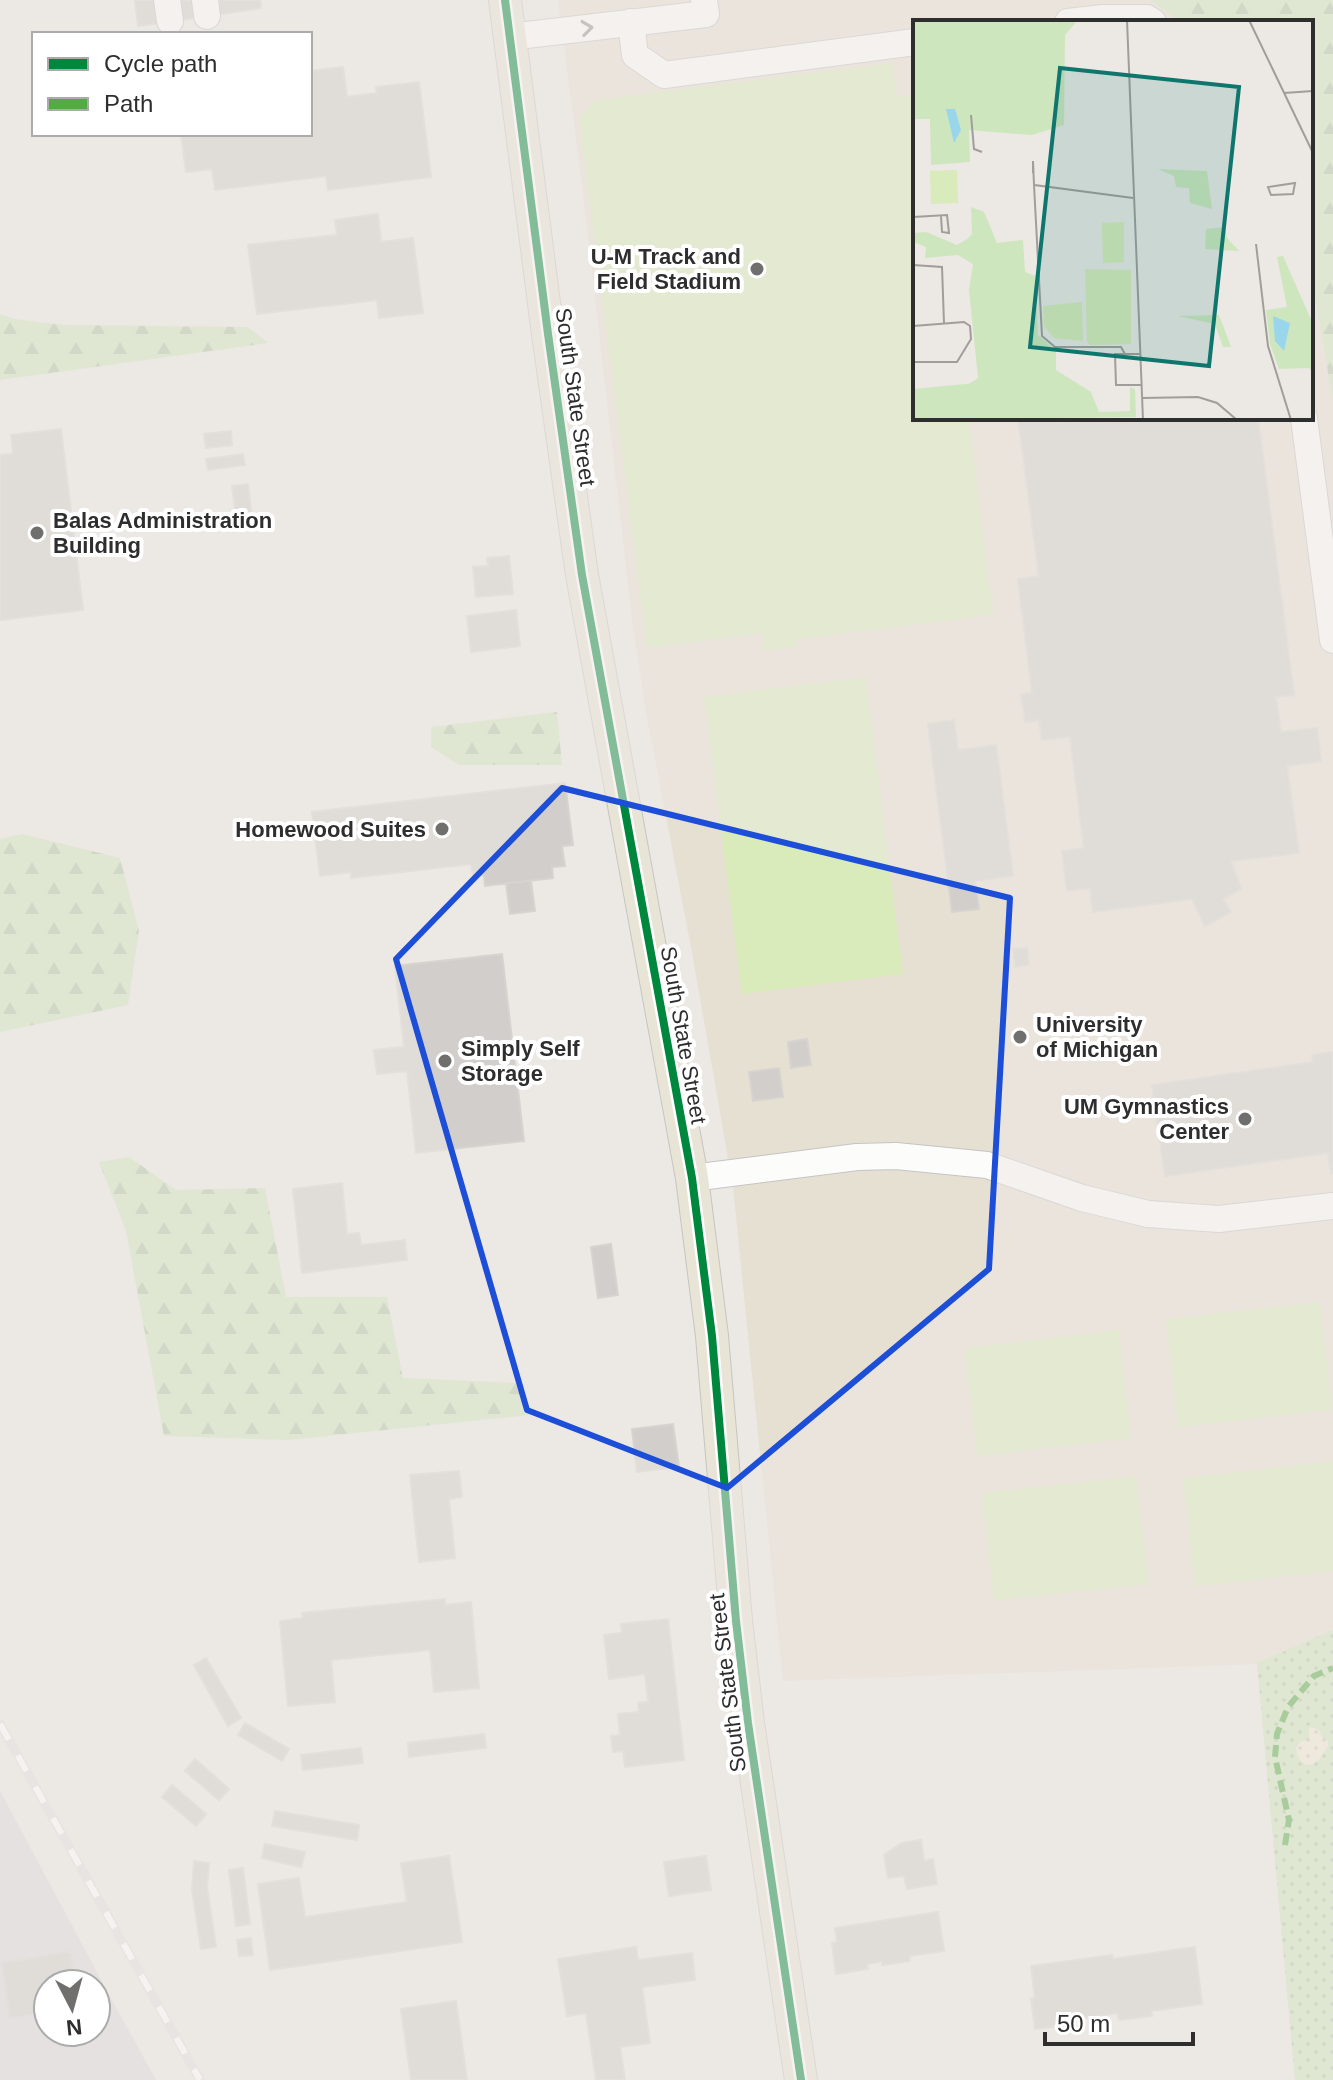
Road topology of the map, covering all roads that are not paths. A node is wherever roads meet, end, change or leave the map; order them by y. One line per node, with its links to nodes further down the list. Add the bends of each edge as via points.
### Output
1 (505, 0): 6 (main road, South State Street)
2 (705, 7): 5 (lane)
3 (1086, 20): 4 (lane)
4 (1150, 20)
5 (631, 22): 6 (lane, one-way to 5); 7 (lane, via 635,55 664,75)
6 (509, 37): 10 (main road, South State Street, via 582,575)
7 (913, 42)
8 (1304, 420): 9 (lane)
9 (1333, 640)
10 (692, 1178): 11 (lane, via 896,1156 987,1165 1148,1214 1219,1219); 12 (main road, South State Street, via 748,1723)
11 (1333, 1206)
12 (801, 2080)

